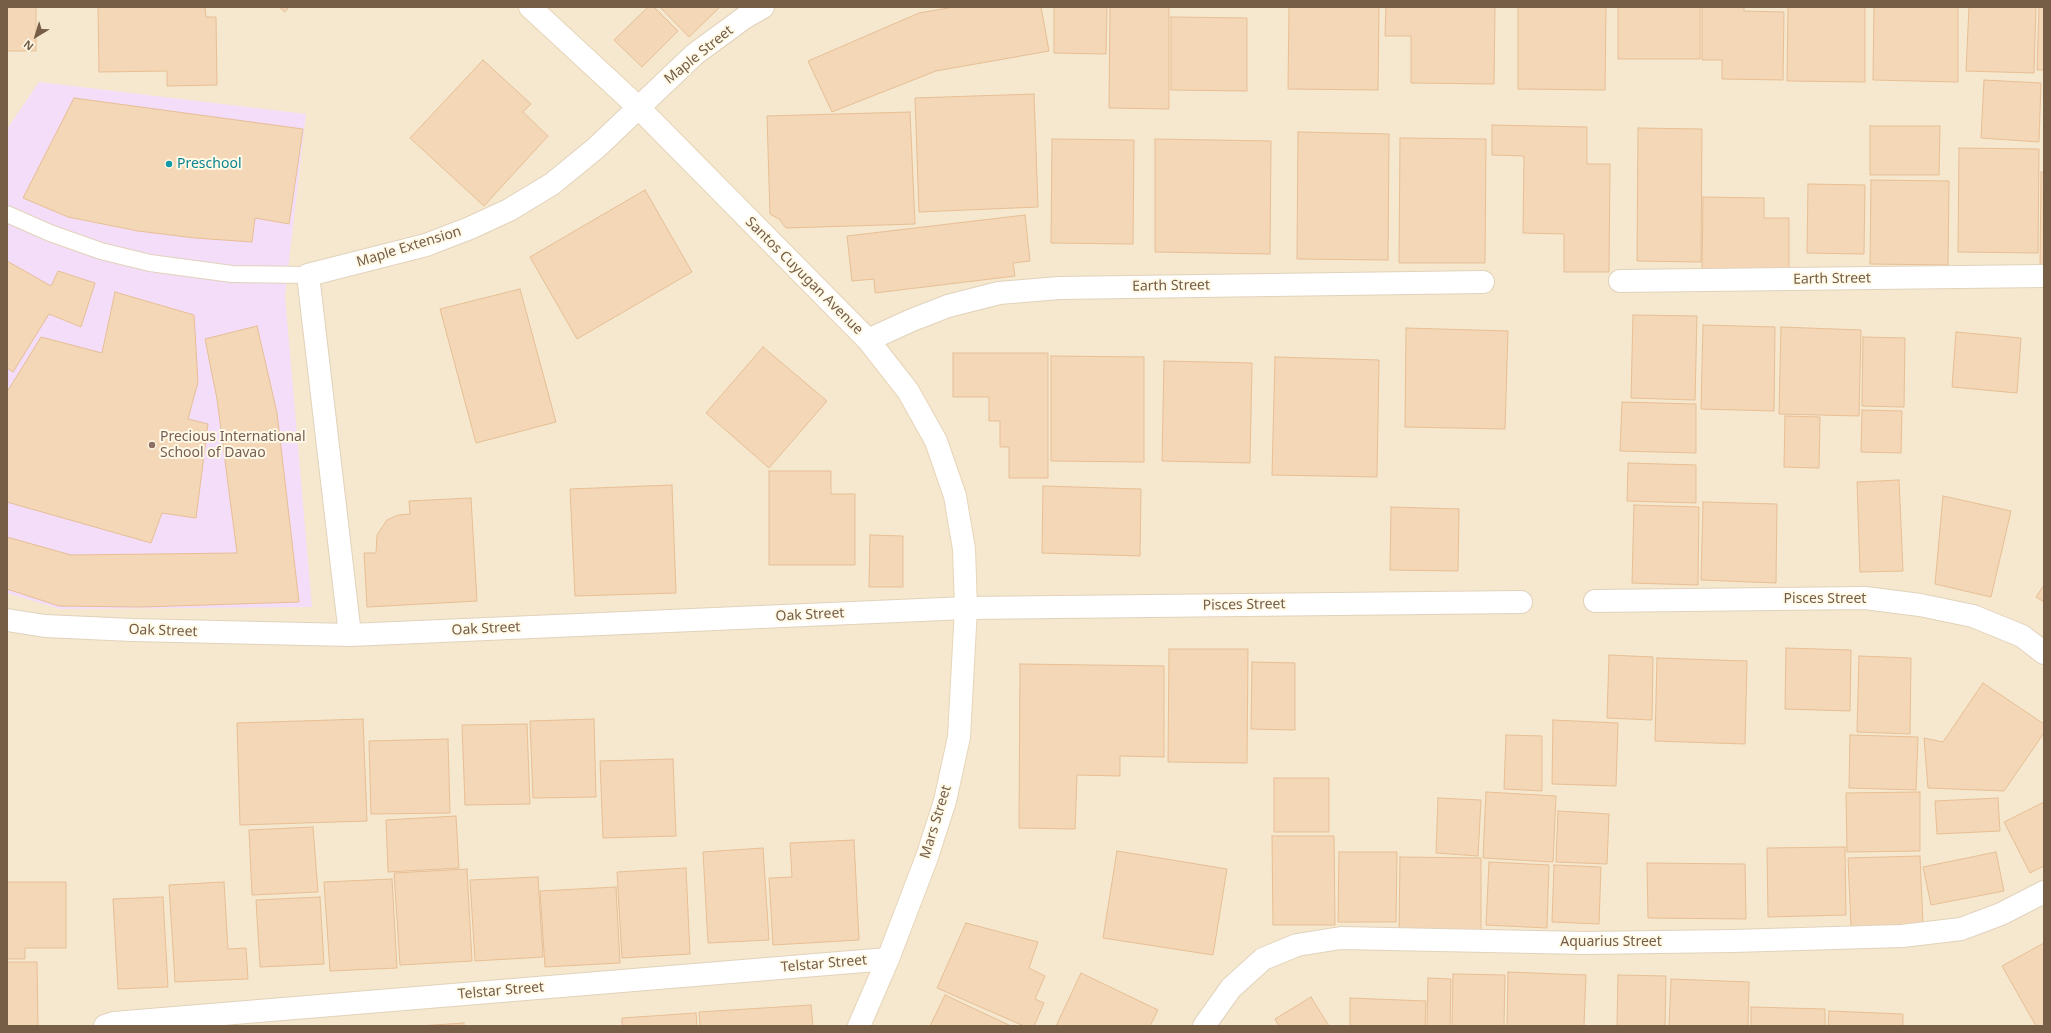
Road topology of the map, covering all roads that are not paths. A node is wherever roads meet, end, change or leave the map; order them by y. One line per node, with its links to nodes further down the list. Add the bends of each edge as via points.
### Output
1 (530, 7): 3 (street, Santos Cuyugan Avenue)
2 (763, 7): 3 (street, Maple Street, via 695,54)
3 (638, 107): 5 (street, Maple Extension, via 596,148 552,184 509,210 426,245); 9 (street, Santos Cuyugan Avenue)
4 (7, 214): 5 (lane, via 100,251 150,263 232,274)
5 (308, 275): 14 (street)
6 (2044, 276): 7 (street, Earth Street)
7 (1620, 281)
8 (1483, 282): 9 (street, Earth Street, via 1059,288 1006,293 948,306)
9 (868, 340): 12 (street, Santos Cuyugan Avenue, via 908,391 936,441 955,496 964,549)
10 (1594, 601): 15 (street, Pisces Street, via 1865,598 1920,605 1973,616 2022,636)
11 (1521, 602): 12 (street, Pisces Street)
12 (966, 608): 14 (street, Oak Street); 17 (street, Mars Street, via 959,737 948,787 927,857)
13 (7, 620): 14 (street, Oak Street, via 45,626 132,630)
14 (350, 635)
15 (2044, 654)
16 (2044, 892): 20 (street, Aquarius Street, via 2001,914 1961,929 1902,936 1592,943 1341,938 1296,945 1263,959 1231,988)
17 (888, 959): 18 (street, Telstar Street); 19 (street, Mars Street)
18 (110, 1024)
19 (859, 1026)
20 (1204, 1026)

